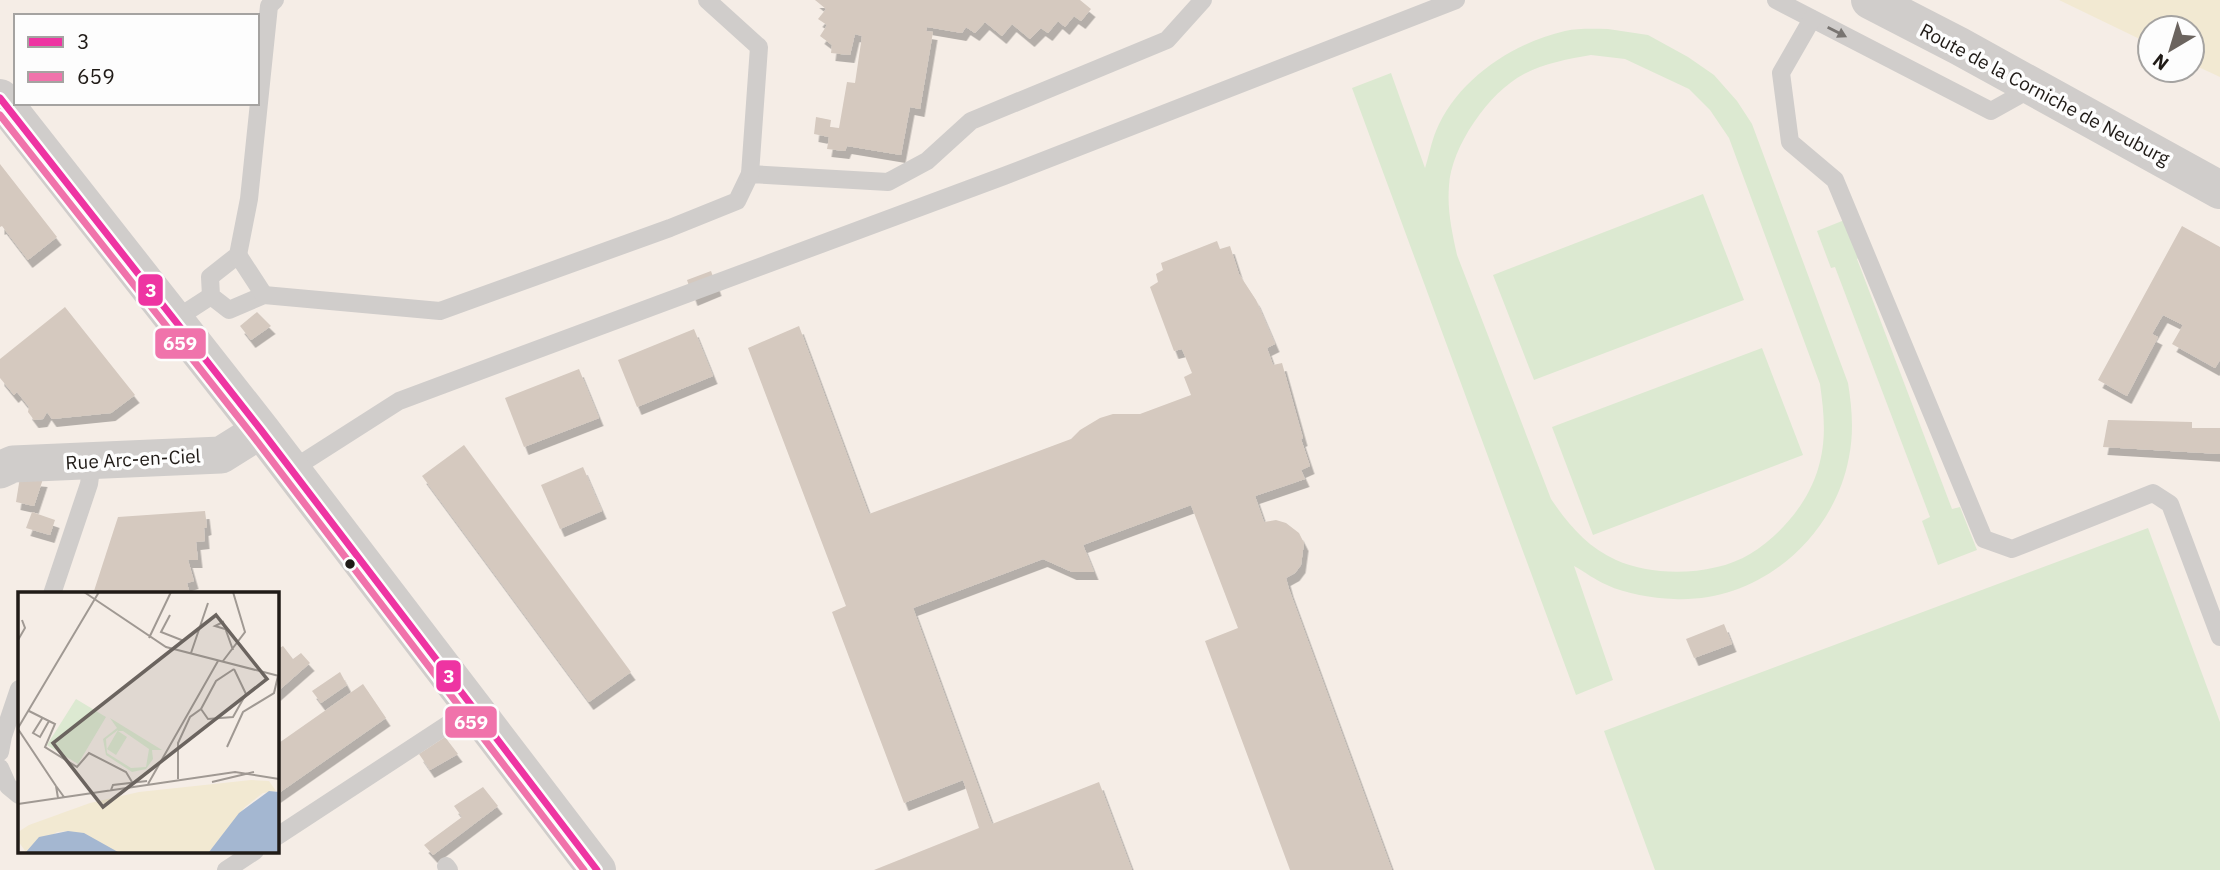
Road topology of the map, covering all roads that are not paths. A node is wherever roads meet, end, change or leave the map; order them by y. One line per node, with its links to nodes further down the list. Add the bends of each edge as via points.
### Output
1 (275, 0): 10 (lane, via 269,6)
2 (707, 0): 12 (lane, via 759,47)
3 (1203, 0): 12 (lane, via 1167,40 971,121 927,161 888,183)
4 (1456, 0): 21 (lane, via 1017,171 399,401)
5 (1776, 0): 7 (lane)
6 (1870, 0): 8 (main road, Route de la Corniche de Neuburg)
7 (1812, 19): 8 (lane, one-way to 8, via 1991,111); 23 (lane, via 1781,73 1790,142 1835,180 1984,539 2012,550 2153,493 2170,504)
8 (2034, 87): 13 (main road, Route de la Corniche de Neuburg)
9 (0, 98): 17 (main road)
10 (259, 102)
11 (259, 105): 14 (lane)
12 (750, 174): 15 (lane, via 737,201 440,311)
13 (2220, 190)
14 (238, 255): 15 (lane); 16 (lane, via 210,278)
15 (264, 295): 16 (lane, via 229,310)
16 (211, 296): 17 (lane)
17 (174, 320): 18 (main road)
18 (261, 430): 19 (street, Rue Arc-en-Ciel, via 221,454); 21 (main road)
19 (92, 462): 20 (street, Rue Arc-en-Ciel, via 13,464); 22 (lane, via 89,484)
20 (0, 470)
21 (291, 470): 25 (main road)
22 (52, 592)
23 (2220, 637)
24 (18, 696): 26 (lane)
25 (473, 708): 29 (lane); 32 (main road)
26 (0, 752)
27 (0, 768): 28 (lane, via 8,786)
28 (18, 794)
29 (278, 836)
30 (253, 852): 31 (lane)
31 (226, 870)
32 (597, 870)

